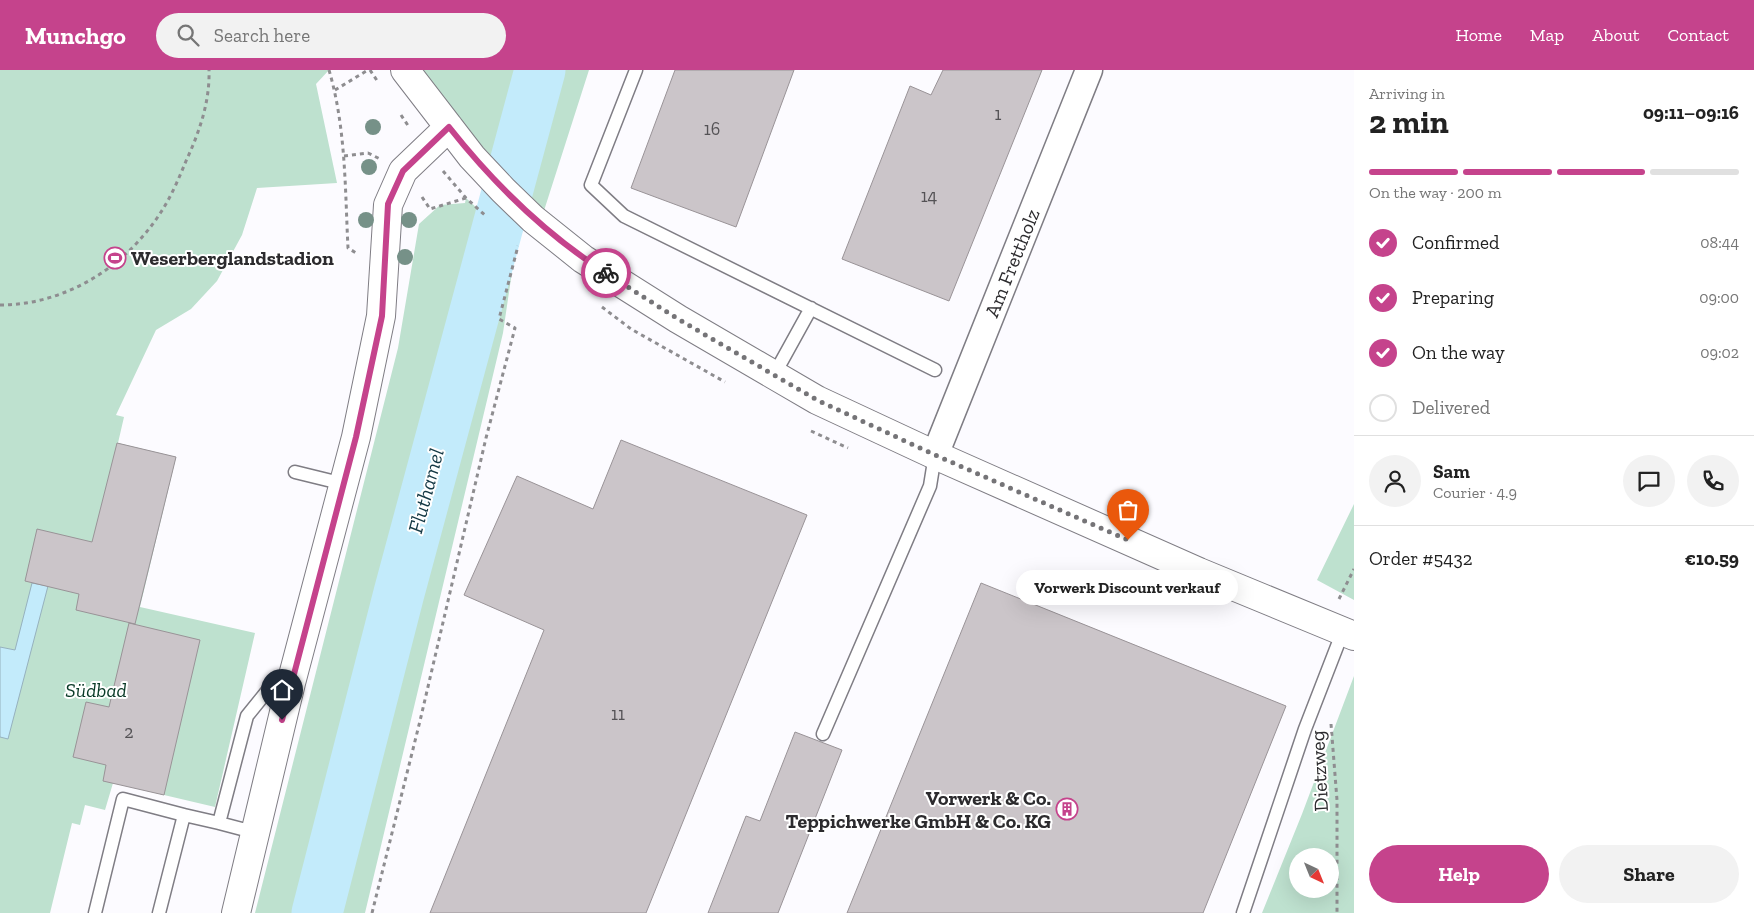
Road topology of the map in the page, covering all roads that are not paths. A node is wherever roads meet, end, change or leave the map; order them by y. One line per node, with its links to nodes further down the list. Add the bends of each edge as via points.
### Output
1 (405, 70): 4 (main road)
2 (636, 70): 5 (lane, via 591,184 624,216)
3 (1089, 70): 8 (street, Am Frettholz)
4 (449, 127): 7 (main road, via 503,190 583,259); 10 (main road, via 403,171 388,204 382,316)
5 (811, 308): 6 (lane); 7 (lane)
6 (935, 370)
7 (774, 375): 8 (main road, via 817,400)
8 (935, 455): 11 (main road, via 1199,572); 13 (lane, via 930,486)
9 (295, 472): 10 (lane)
10 (344, 484): 12 (main road)
11 (1348, 633): 20 (lane, via 1305,729)
12 (291, 683): 15 (lane, via 268,690 247,716); 16 (main road)
13 (823, 734)
14 (184, 815): 15 (lane); 17 (lane, via 123,799); 18 (lane)
15 (219, 823): 16 (lane)
16 (257, 832): 19 (main road)
17 (95, 913)
18 (159, 913)
19 (236, 913)
20 (1243, 913)

